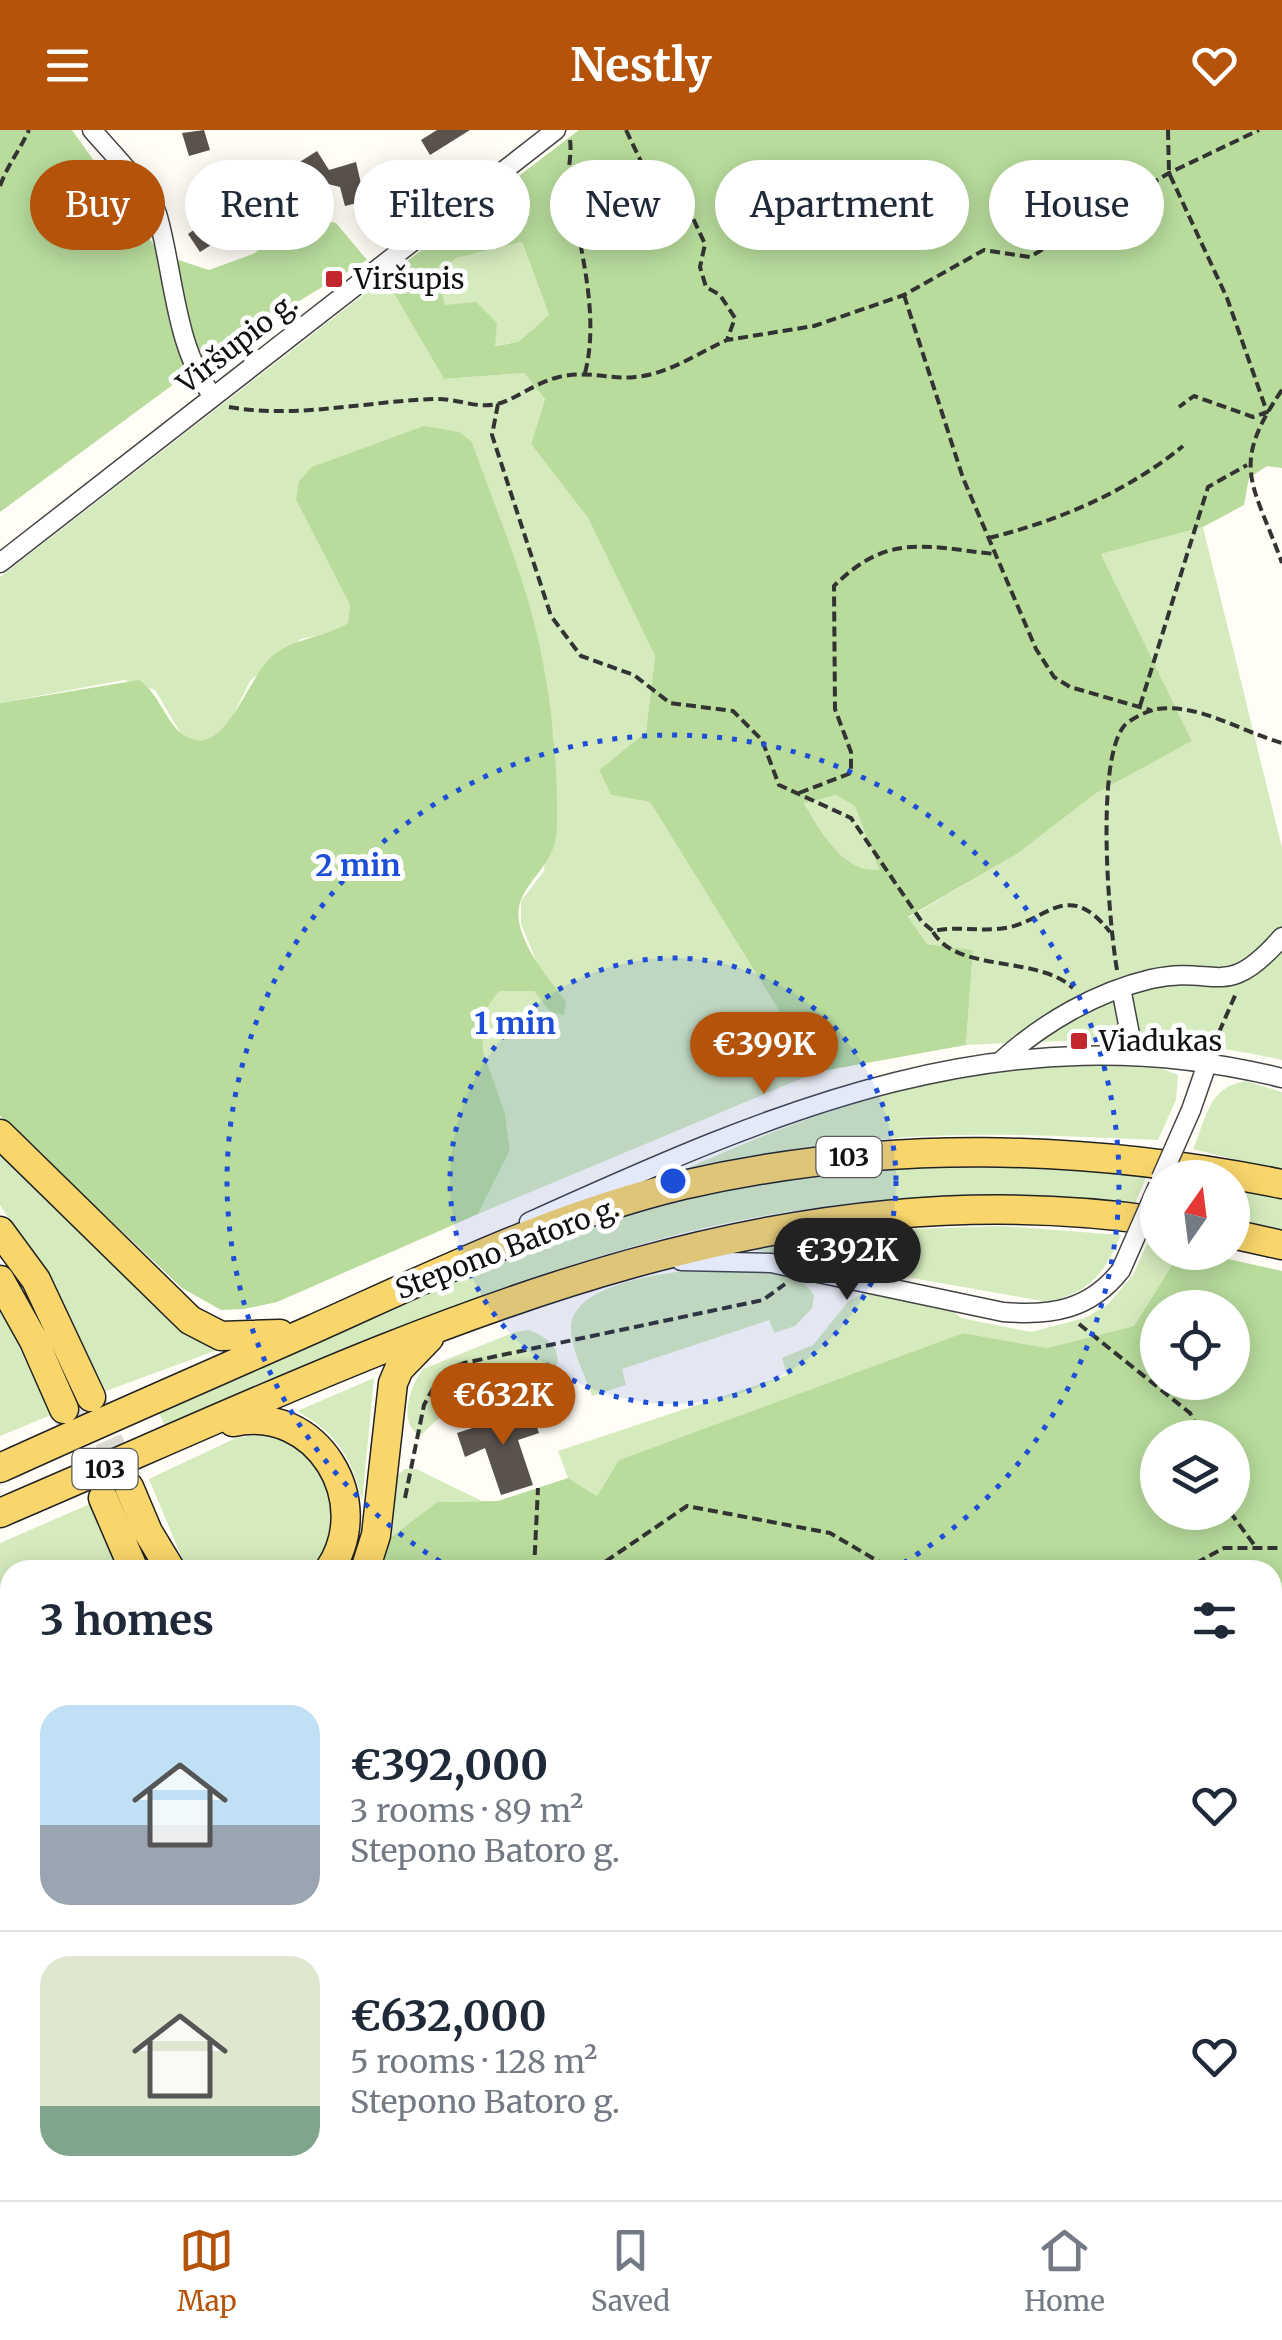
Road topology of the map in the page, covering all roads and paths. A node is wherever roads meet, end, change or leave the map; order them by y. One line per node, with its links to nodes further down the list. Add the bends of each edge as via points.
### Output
1 (29, 130): 9 (path)
2 (92, 130): 14 (street, via 158,214 196,372)
3 (556, 130): 14 (street, Viršupio g.)
4 (568, 130): 12 (path, via 587,282)
5 (626, 130): 11 (path, via 648,176 676,184 684,199 705,244 700,267 706,288 720,295 734,318)
6 (1168, 130): 8 (path)
7 (1259, 130): 8 (path)
8 (1170, 173): 10 (path, via 1030,256 984,250); 17 (path, via 1227,298)
9 (0, 186)
10 (904, 294): 11 (path, via 814,326); 20 (path)
11 (727, 340): 12 (path, via 669,370 632,378)
12 (585, 373): 15 (path, via 528,386)
13 (1282, 390): 17 (path)
14 (212, 396): 15 (path, via 232,408 305,411 440,398); 22 (street, Viršupio g.)
15 (498, 404): 27 (path, via 492,435 551,616 581,656 634,676 670,703 733,711 762,740 779,785)
16 (1178, 407): 17 (path, via 1194,396 1254,417)
17 (1267, 412): 19 (path)
18 (1183, 446): 20 (path, via 1155,469 1047,524)
19 (1247, 465): 23 (path); 24 (path, via 1208,487)
20 (989, 538): 21 (path)
21 (995, 554): 24 (path, via 1054,677); 27 (path, via 908,545 861,559 834,586 835,709 851,772)
22 (0, 563)
23 (1282, 563)
24 (1140, 708): 25 (path)
25 (1150, 710): 26 (path, via 1182,708); 29 (path, via 1124,725 1117,741 1108,803)
26 (1282, 743)
27 (798, 794): 28 (path, via 851,818)
28 (933, 931): 29 (path, via 1000,930 1069,906 1096,914); 33 (path, via 939,942 970,956 1062,978)
29 (1110, 932): 32 (path)
30 (1282, 938): 32 (street, via 1234,978 1155,978)
31 (1239, 987): 34 (path)
32 (1121, 988): 33 (street); 35 (street)
33 (1087, 1002): 36 (street)
34 (1214, 1045)
35 (1134, 1055): 36 (street); 37 (street)
36 (1002, 1060): 49 (street, via 898,1078 764,1122 525,1223)
37 (1207, 1064): 38 (street); 40 (street, bridge)
38 (1282, 1078)
39 (0, 1134): 53 (main road, via 190,1320 221,1336)
40 (1169, 1160)
41 (1282, 1184): 49 (main road, Stepono Batoro g. / 103, via 1113,1156 958,1149 874,1154 666,1190)
42 (1140, 1219): 47 (main road, Stepono Batoro g. / 103, via 1034,1208 883,1212 754,1231)
43 (1140, 1227): 51 (street, bridge, via 1121,1270 1097,1295)
44 (0, 1231): 54 (main road, via 36,1280)
45 (1250, 1238): 46 (main road)
46 (1282, 1244)
47 (626, 1263): 48 (street, via 729,1259); 52 (main road, Stepono Batoro g. / 103)
48 (790, 1267): 51 (street, via 1003,1312); 60 (path, via 785,1283 763,1300 442,1372 424,1405)
49 (430, 1275): 53 (main road, Stepono Batoro g. / 103)
50 (0, 1280): 55 (main road)
51 (1062, 1312): 56 (path, via 1146,1374)
52 (453, 1321): 57 (main road, Stepono Batoro g. / 103); 68 (main road, via 413,1353 393,1383)
53 (311, 1330): 58 (main road, Stepono Batoro g. / 103)
54 (91, 1398)
55 (64, 1409)
56 (1194, 1420)
57 (197, 1430): 61 (main road, Stepono Batoro g. / 103); 67 (main road, via 242,1420 270,1422 319,1445 344,1496 345,1528)
58 (0, 1468)
59 (538, 1488): 69 (path)
60 (404, 1500)
61 (0, 1513)
62 (1243, 1530): 63 (path)
63 (1254, 1546): 64 (path); 72 (path, via 1224,1548)
64 (1282, 1548)
65 (132, 1560): 66 (main road, via 116,1493)
66 (166, 1560)
67 (333, 1560)
68 (368, 1560)
69 (534, 1560)
70 (607, 1560): 71 (path, via 687,1506 830,1534)
71 (876, 1560)
72 (1202, 1560)

